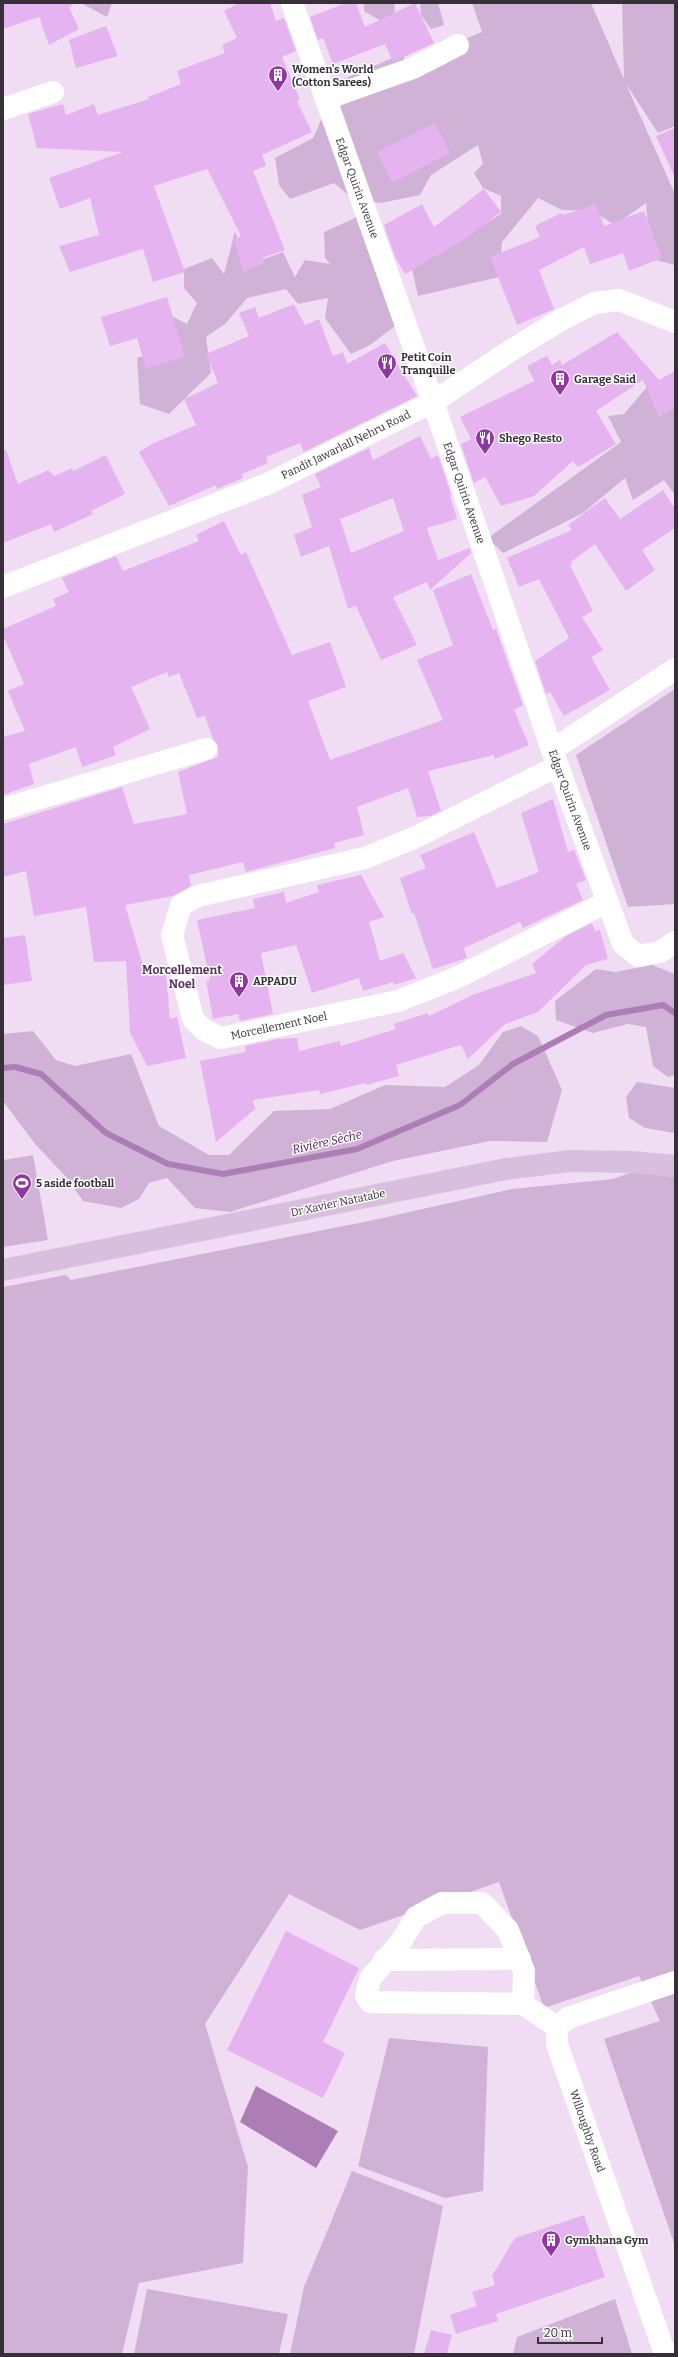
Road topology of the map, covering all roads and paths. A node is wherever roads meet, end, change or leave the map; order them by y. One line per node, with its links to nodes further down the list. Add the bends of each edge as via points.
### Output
1 (292, 3): 4 (street, Edgar Quirin Avenue)
2 (458, 45): 4 (street, via 413,68)
3 (54, 92): 5 (street)
4 (326, 99): 7 (street, Edgar Quirin Avenue)
5 (3, 109)
6 (675, 322): 7 (street, Pandit Jawarlall Nehru Road, via 619,300 594,303 528,340)
7 (433, 402): 8 (street, Pandit Jawarlall Nehru Road, via 268,484); 11 (street, Edgar Quirin Avenue)
8 (3, 587)
9 (675, 669): 11 (street, Morcellement Noel)
10 (206, 749): 12 (street)
11 (555, 758): 13 (street, Edgar Quirin Avenue); 13 (street, Morcellement Noel, via 416,838 365,858 198,896 181,905 172,935 193,1019 204,1030 221,1038 398,1001 456,978)
12 (3, 809)
13 (607, 902): 14 (street, Edgar Quirin Avenue, via 623,944 638,956)
14 (668, 947)
15 (675, 1166): 16 (main road, Dr Xavier Natatabe, via 570,1161 506,1169)
16 (3, 1270)
17 (520, 1959): 18 (street); 18 (street, via 508,1930 482,1902 442,1903 416,1917 400,1943); 20 (street, via 524,1971)
18 (384, 1960): 20 (street, via 374,1970 366,1987 366,1996 370,2002)
19 (675, 1982): 21 (street, via 568,2018)
20 (523, 2004): 21 (street)
21 (557, 2027): 22 (street, Willoughby Road, via 557,2044)
22 (665, 2354)

